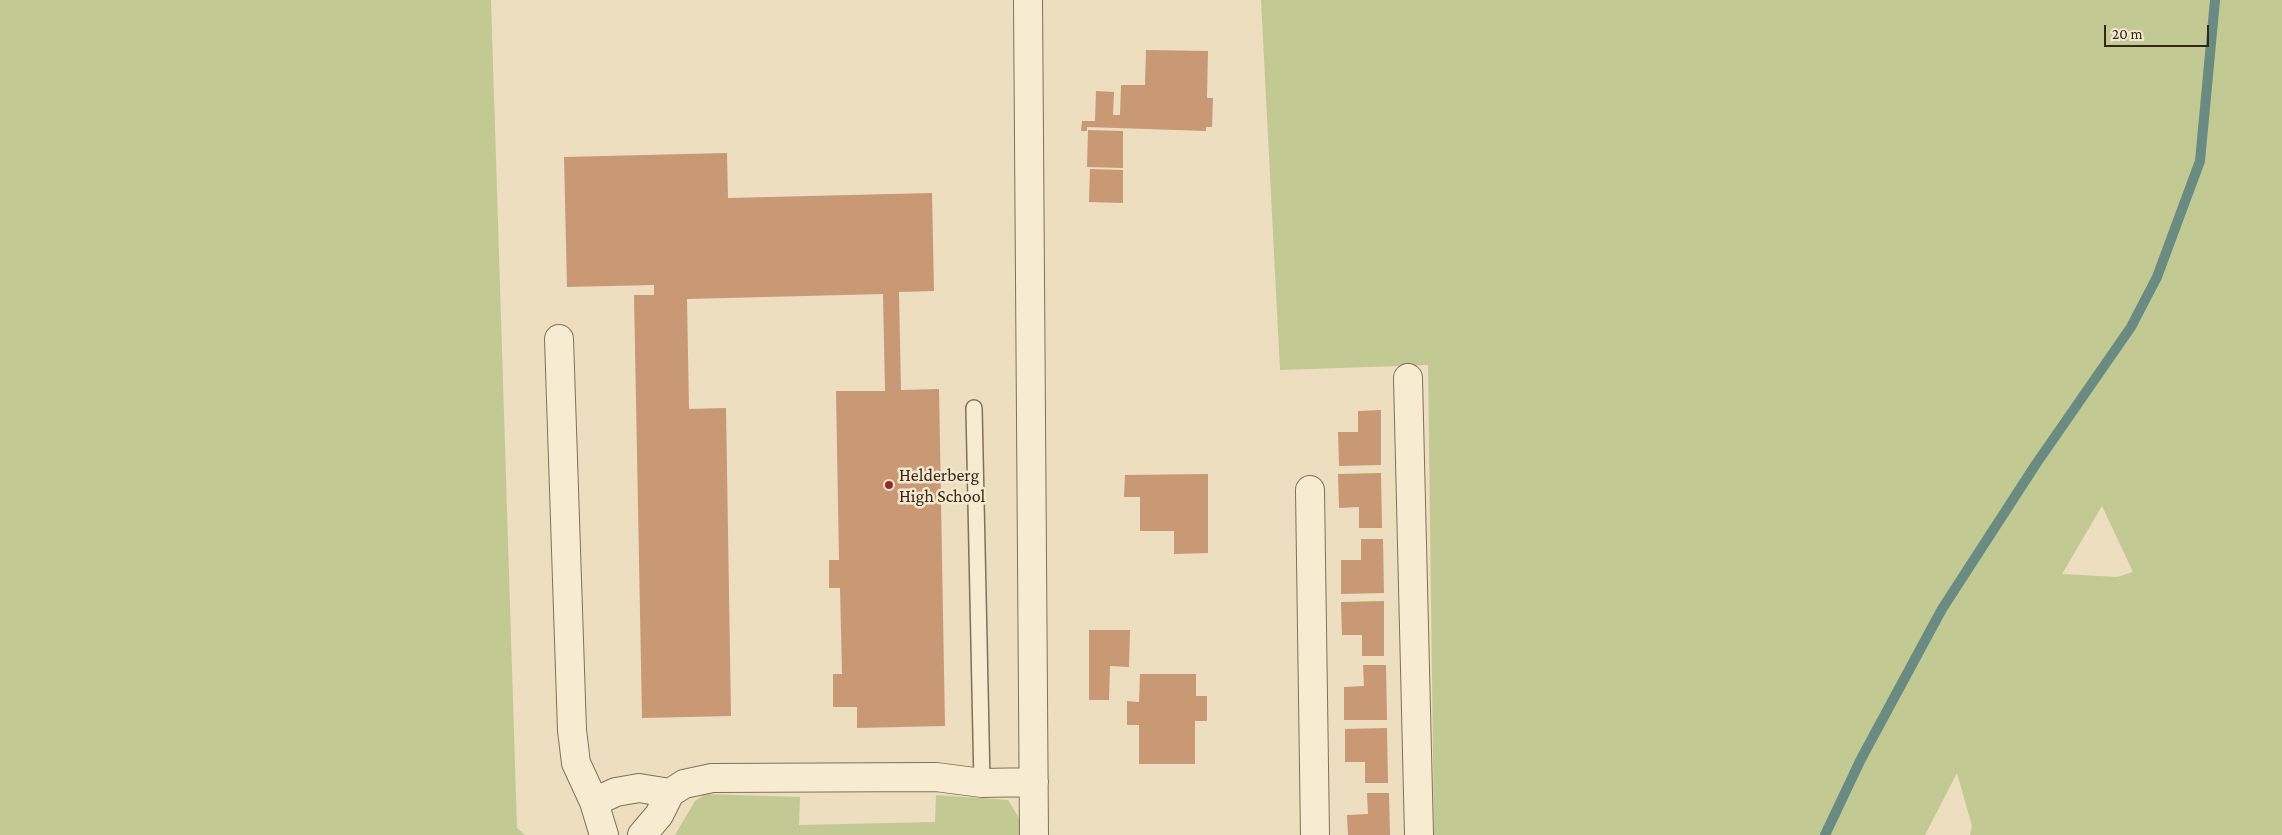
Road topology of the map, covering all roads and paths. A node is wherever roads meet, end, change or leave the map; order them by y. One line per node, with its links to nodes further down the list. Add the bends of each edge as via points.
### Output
1 (1028, 0): 6 (street)
2 (559, 339): 9 (street, via 572,730 576,763)
3 (1408, 378): 14 (street)
4 (974, 408): 7 (lane)
5 (1310, 490): 13 (street)
6 (1034, 782): 7 (street); 12 (street)
7 (982, 783): 8 (street, via 936,777 712,778 684,784)
8 (670, 793): 9 (street, via 639,788 616,792); 11 (street, via 660,815)
9 (594, 802): 10 (street)
10 (604, 835)
11 (642, 835)
12 (1034, 835)
13 (1315, 835)
14 (1420, 835)

